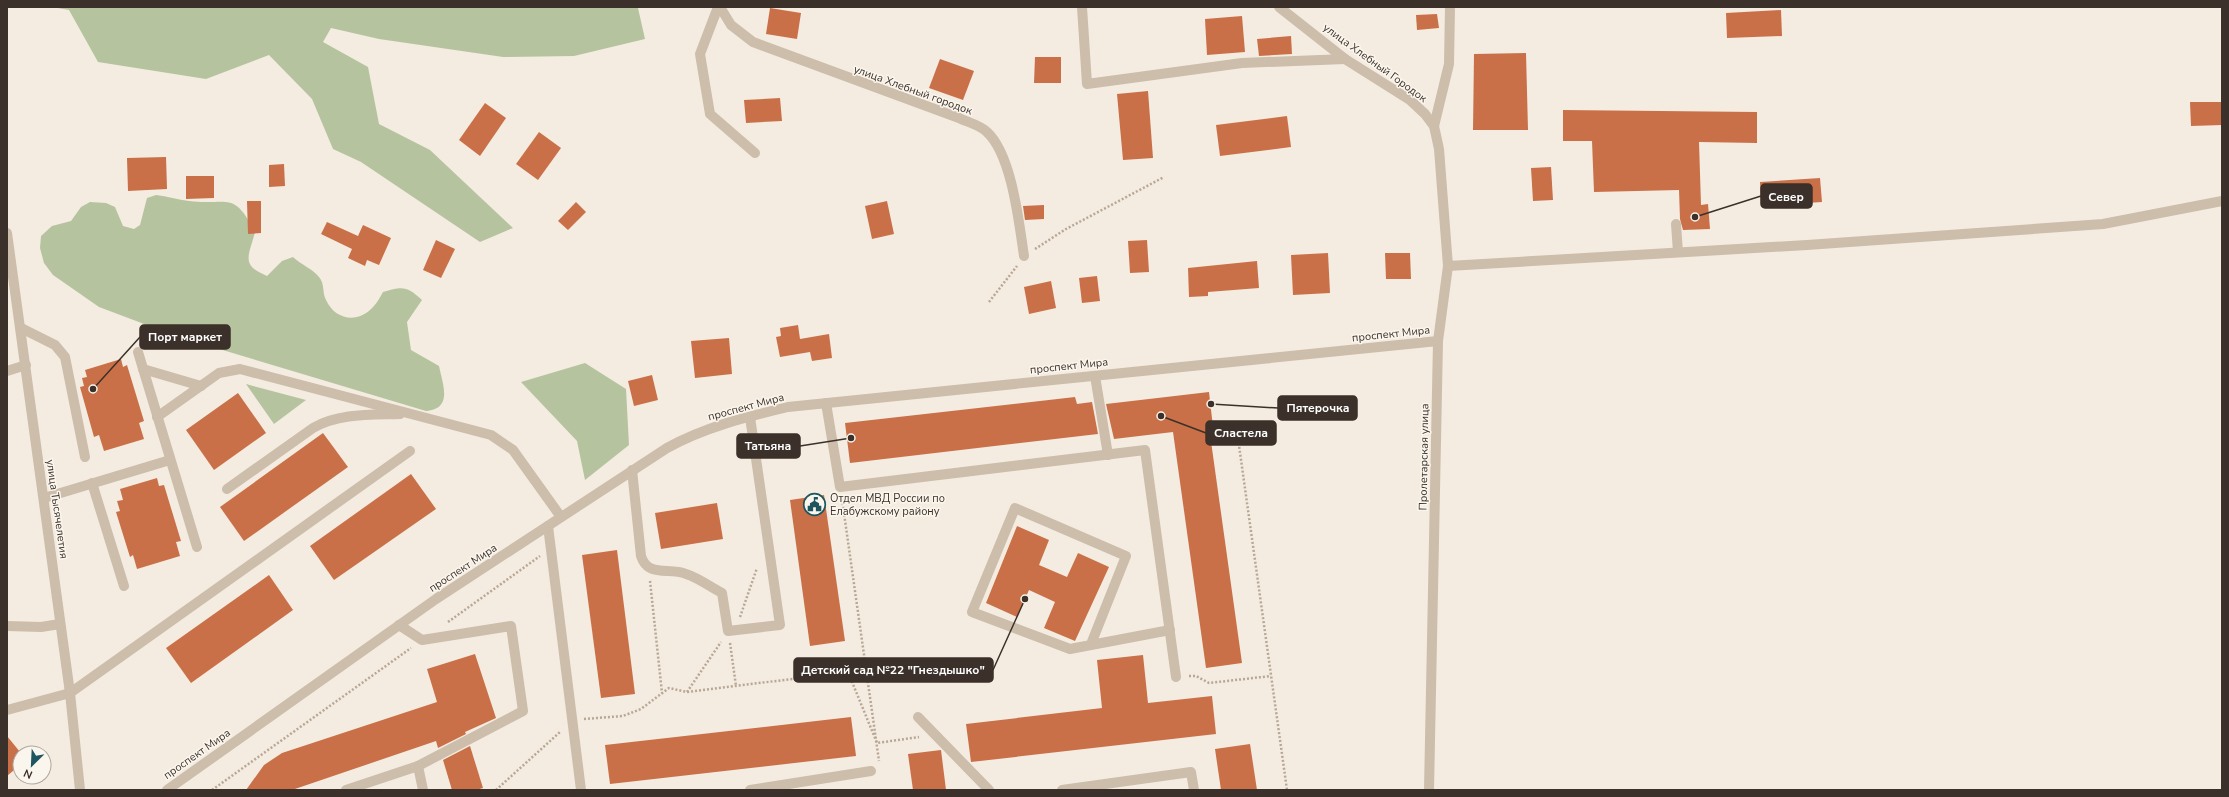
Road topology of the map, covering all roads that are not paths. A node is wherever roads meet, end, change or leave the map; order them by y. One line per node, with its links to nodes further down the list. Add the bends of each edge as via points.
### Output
1 (719, 7): 7 (street, via 700,54 710,114); 12 (street, улица Хлебный городок, via 731,24 753,42 959,118 986,131 1002,155 1014,197)
2 (1082, 7): 5 (street, улица Хлебный городок, via 1087,84 1242,63)
3 (1279, 7): 5 (street, улица Хлебный Городок)
4 (1450, 7): 6 (street, via 1449,64)
5 (1345, 59): 6 (street, улица Хлебный Городок, via 1410,100)
6 (1434, 126): 13 (street, Пролетарская улица, via 1439,149)
7 (755, 153)
8 (2222, 201): 11 (street, via 2103,224)
9 (1676, 224): 11 (street)
10 (7, 232): 14 (street, улица Тысячелетия)
11 (1678, 252): 13 (street)
12 (1024, 256)
13 (1448, 266): 15 (street, Пролетарская улица)
14 (21, 328): 17 (street, улица Тысячелетия); 28 (street, via 55,345 64,357)
15 (1438, 341): 20 (street, проспект Мира); 58 (street, Пролетарская улица)
16 (138, 352): 18 (street)
17 (26, 365): 19 (street); 33 (street, улица Тысячелетия)
18 (143, 369): 21 (street); 24 (street)
19 (7, 372)
20 (1095, 376): 22 (street, проспект Мира); 27 (street)
21 (201, 386): 23 (street, via 218,374 240,369); 24 (street)
22 (826, 403): 25 (street, проспект Мира, via 788,407); 27 (street, via 840,486)
23 (410, 413): 32 (street, via 341,417 325,421); 34 (street, via 481,431 498,438 513,450)
24 (158, 417): 29 (street)
25 (750, 417): 30 (street, проспект Мира, via 693,434); 30 (street, via 780,625 732,631 722,593 685,573 648,568 643,563)
26 (410, 451): 44 (street)
27 (1108, 455): 41 (street, via 1145,450)
28 (85, 457)
29 (170, 460): 31 (street); 36 (street)
30 (632, 470): 34 (street, проспект Мира)
31 (92, 483): 33 (street); 37 (street)
32 (227, 489)
33 (44, 498): 38 (street, улица Тысячелетия)
34 (561, 517): 35 (street, проспект Мира)
35 (548, 526): 39 (street, проспект Мира); 53 (street)
36 (197, 547)
37 (124, 586)
38 (60, 624): 40 (street, via 41,627); 44 (street, улица Тысячелетия)
39 (399, 625): 47 (street, via 422,640 511,626 523,711); 50 (street, проспект Мира)
40 (7, 626)
41 (1170, 630): 42 (street); 43 (street)
42 (1091, 644): 42 (street, via 1126,556 1015,508 972,612 1070,649)
43 (1176, 677)
44 (70, 693): 45 (street); 49 (street, улица Тысячелетия)
45 (7, 710)
46 (918, 717): 55 (street)
47 (418, 766): 51 (street); 52 (street)
48 (871, 771): 54 (street)
49 (80, 790)
50 (167, 790)
51 (346, 790)
52 (423, 790)
53 (582, 790)
54 (750, 790)
55 (989, 790)
56 (1062, 790): 57 (street, via 1191,772)
57 (1194, 790)
58 (1429, 790)

